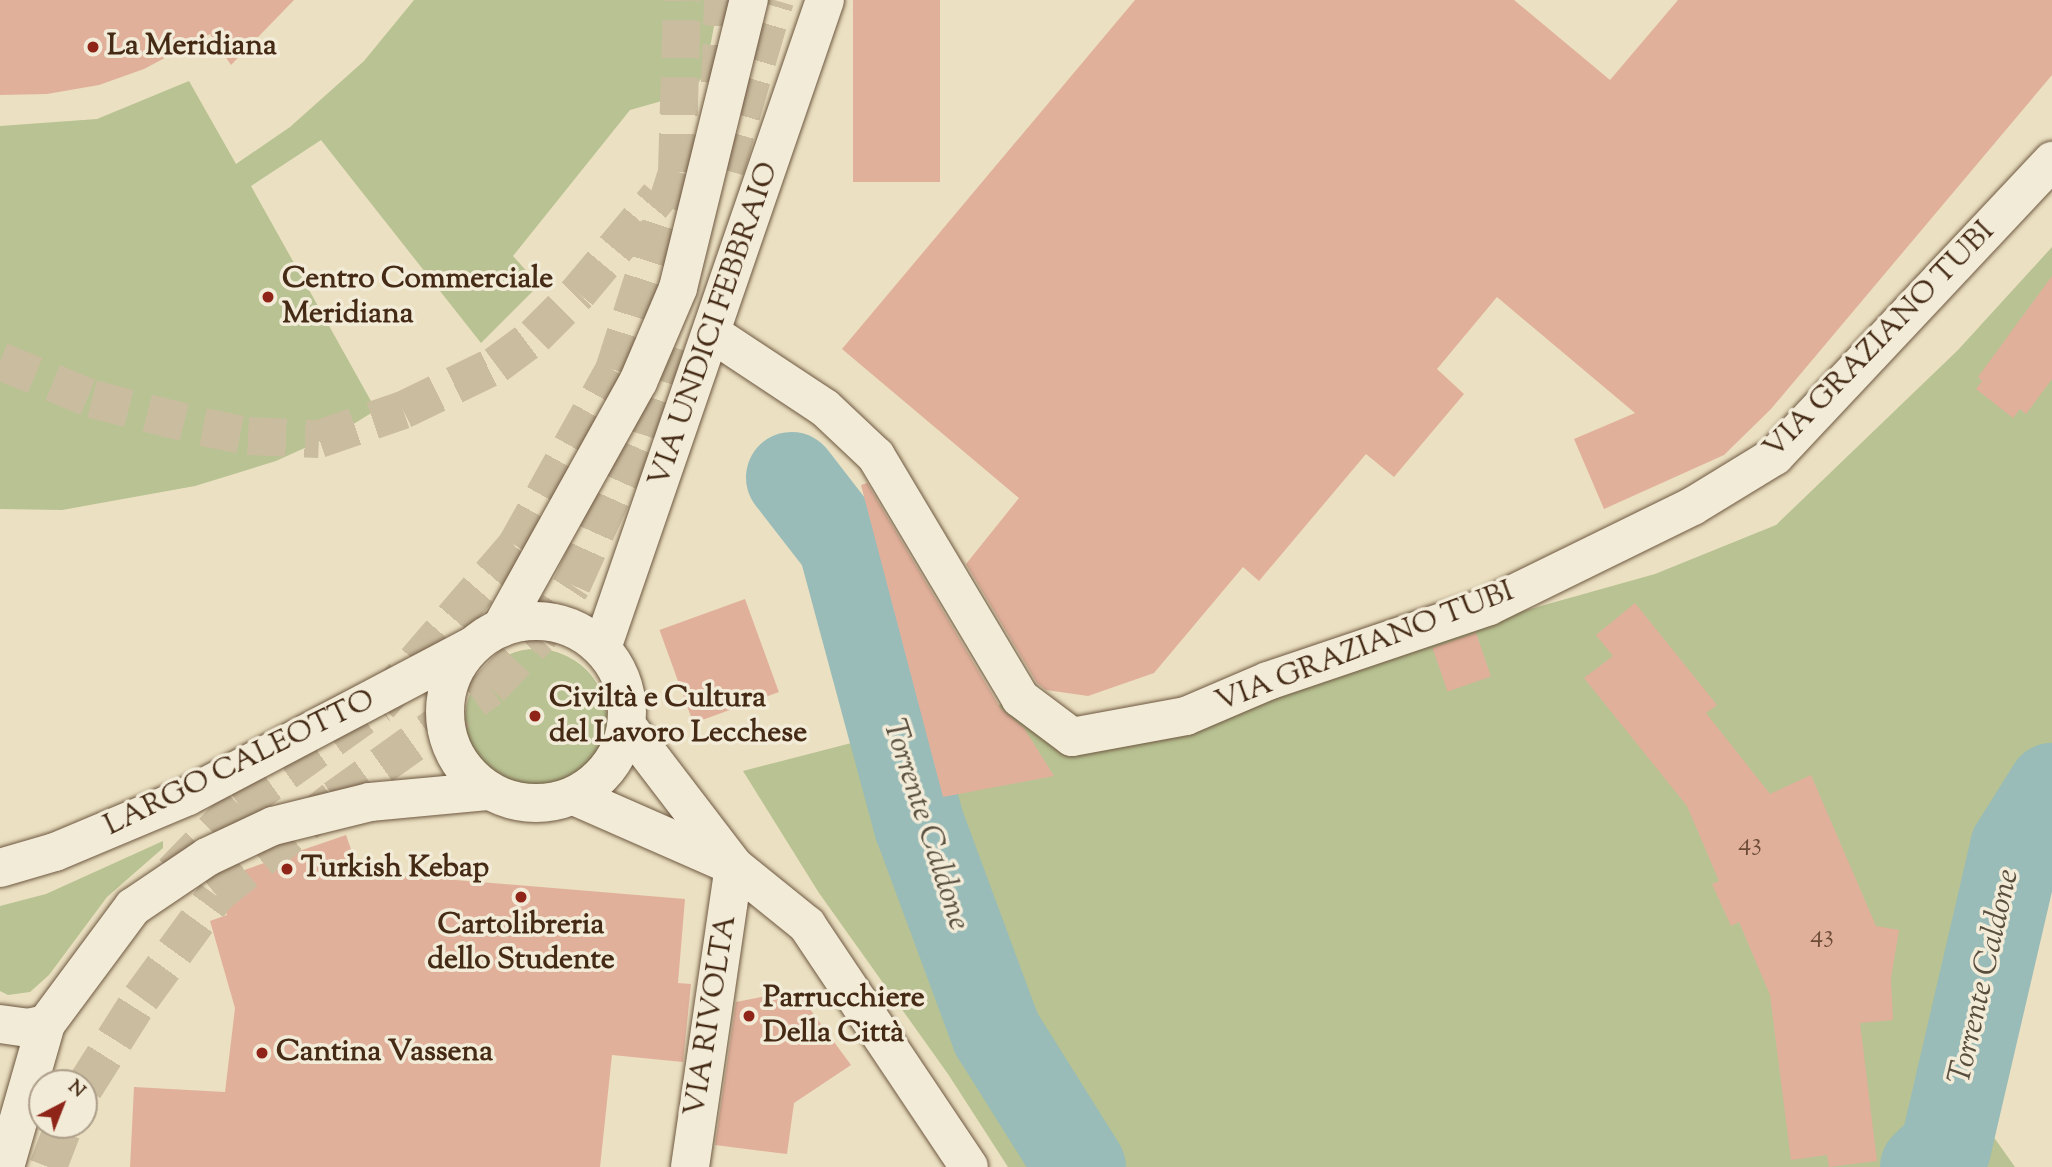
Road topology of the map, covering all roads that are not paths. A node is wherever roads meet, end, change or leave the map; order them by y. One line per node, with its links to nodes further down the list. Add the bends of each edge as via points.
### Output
1 (749, 0): 5 (street, VIA UNDICI FEBBRAIO, via 678,288 638,382)
2 (825, 0): 4 (street, VIA UNDICI FEBBRAIO)
3 (2052, 161): 4 (street, VIA GRAZIANO TUBI, via 1775,456 1693,506 1489,606 1268,681 1186,716 1072,737 1020,698 876,456 825,408)
4 (713, 334): 6 (street, VIA UNDICI FEBBRAIO)
5 (487, 637): 6 (street, LARGO CALEOTTO, via 518,622 552,622); 8 (street, via 455,671 446,696 446,727 457,757); 11 (street, LARGO CALEOTTO, via 188,796 55,852)
6 (602, 648): 7 (street, LARGO CALEOTTO, via 626,695)
7 (627, 726): 9 (street, LARGO CALEOTTO, via 618,753 600,779); 10 (street)
8 (489, 791): 9 (street, LARGO CALEOTTO, via 533,804); 13 (street, LARGO CALEOTTO, via 357,806 272,825 207,857 134,907)
9 (574, 796): 10 (street)
10 (734, 866): 15 (street, VIA RIVOLTA); 16 (street, via 807,925)
11 (0, 867)
12 (0, 1024): 13 (street, via 28,1028)
13 (46, 1024): 14 (street)
14 (5, 1167)
15 (690, 1167)
16 (969, 1167)

